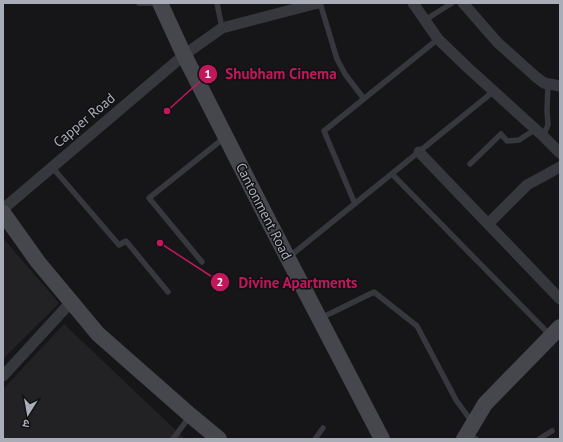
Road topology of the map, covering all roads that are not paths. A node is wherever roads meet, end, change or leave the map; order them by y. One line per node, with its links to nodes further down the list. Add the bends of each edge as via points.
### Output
1 (140, 3): 2 (lane)
2 (151, 3)
3 (160, 3): 12 (street, Cantonment Road)
4 (217, 3): 10 (lane)
5 (319, 3): 10 (street); 16 (lane, via 337,59)
6 (413, 3): 9 (street)
7 (452, 3): 9 (lane)
8 (462, 3): 13 (street, via 498,43 536,77)
9 (425, 20): 11 (street)
10 (222, 28): 12 (street, Capper Road)
11 (438, 39): 15 (street); 16 (lane)
12 (184, 55): 18 (street, Cantonment Road); 22 (street, Capper Road)
13 (548, 84): 14 (street); 17 (lane, via 548,125)
14 (560, 86)
15 (494, 92): 17 (street); 19 (lane)
16 (364, 99): 25 (lane, via 324,131)
17 (539, 132): 20 (street); 21 (lane, via 519,140 507,141 502,134)
18 (226, 136): 29 (street, Cantonment Road); 30 (lane, via 149,198)
19 (418, 152): 24 (lane); 28 (street)
20 (560, 153)
21 (470, 164)
22 (51, 167): 26 (street, Capper Road); 31 (lane, via 118,245 126,241)
23 (560, 167): 28 (street, via 527,185)
24 (392, 174): 25 (lane); 35 (lane)
25 (355, 204): 29 (lane)
26 (3, 209)
27 (3, 213): 33 (street)
28 (488, 224): 32 (street)
29 (288, 258): 34 (street, Cantonment Road)
30 (202, 262)
31 (168, 292)
32 (560, 299)
33 (71, 302): 36 (street); 37 (street, via 98,334)
34 (320, 319): 40 (lane, via 374,292 417,326); 44 (street, Cantonment Road)
35 (556, 331): 40 (street, via 485,404)
36 (3, 376)
37 (190, 415): 41 (lane); 42 (street)
38 (323, 428): 43 (lane)
39 (552, 431): 45 (lane)
40 (471, 434)
41 (172, 439)
42 (219, 439)
43 (315, 439)
44 (382, 439)
45 (539, 439)

